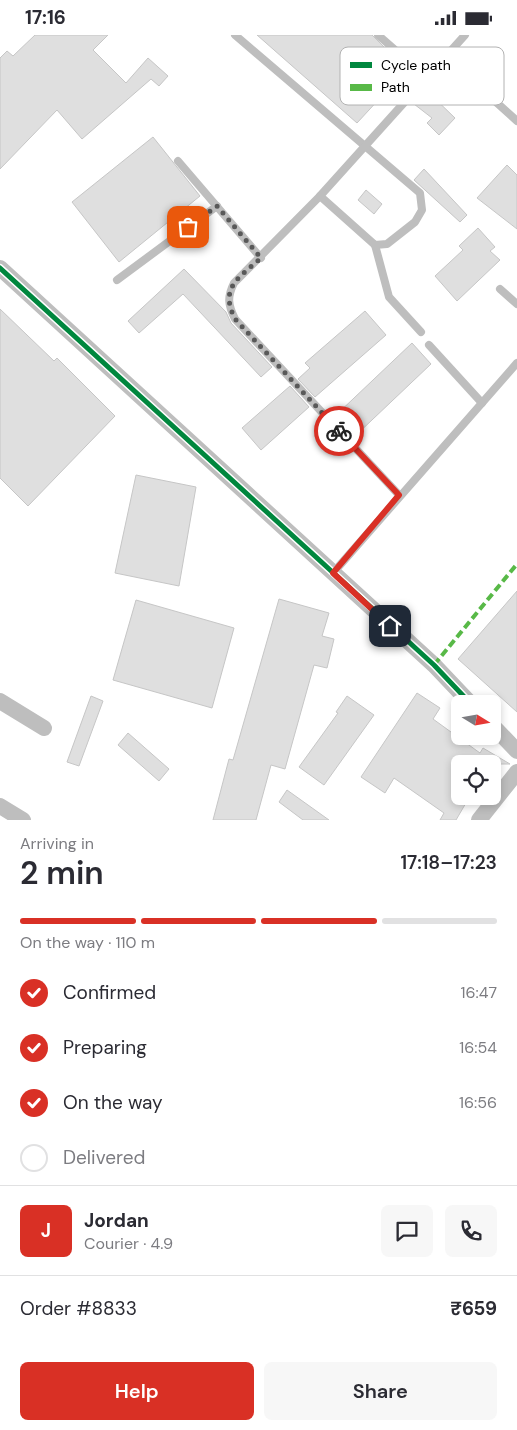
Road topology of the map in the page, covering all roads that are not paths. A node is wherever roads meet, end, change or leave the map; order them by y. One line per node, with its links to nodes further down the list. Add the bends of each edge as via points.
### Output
1 (235, 35): 9 (lane)
2 (378, 35): 4 (lane)
3 (465, 35): 5 (lane)
4 (392, 47)
5 (455, 47)
6 (403, 105): 9 (lane)
7 (499, 105): 8 (lane)
8 (517, 121)
9 (367, 145): 11 (lane); 13 (lane, via 420,193 422,200 422,210 410,227 387,245)
10 (178, 161): 12 (lane)
11 (320, 197): 13 (lane); 14 (lane)
12 (217, 206): 14 (lane); 16 (lane)
13 (375, 245): 19 (lane, via 389,297)
14 (261, 258): 23 (lane, via 234,283 228,294 229,307 235,319)
15 (0, 269): 24 (street)
16 (117, 280)
17 (500, 289): 18 (lane)
18 (517, 304)
19 (421, 332)
20 (429, 345): 22 (lane)
21 (517, 363): 22 (lane)
22 (482, 403): 23 (lane)
23 (399, 495): 24 (lane)
24 (333, 573): 25 (street)
25 (462, 695)
26 (0, 701): 27 (street)
27 (44, 728)
28 (501, 734): 29 (street)
29 (517, 751)
30 (517, 771): 33 (street)
31 (0, 806): 32 (street)
32 (23, 820)
33 (479, 820)

